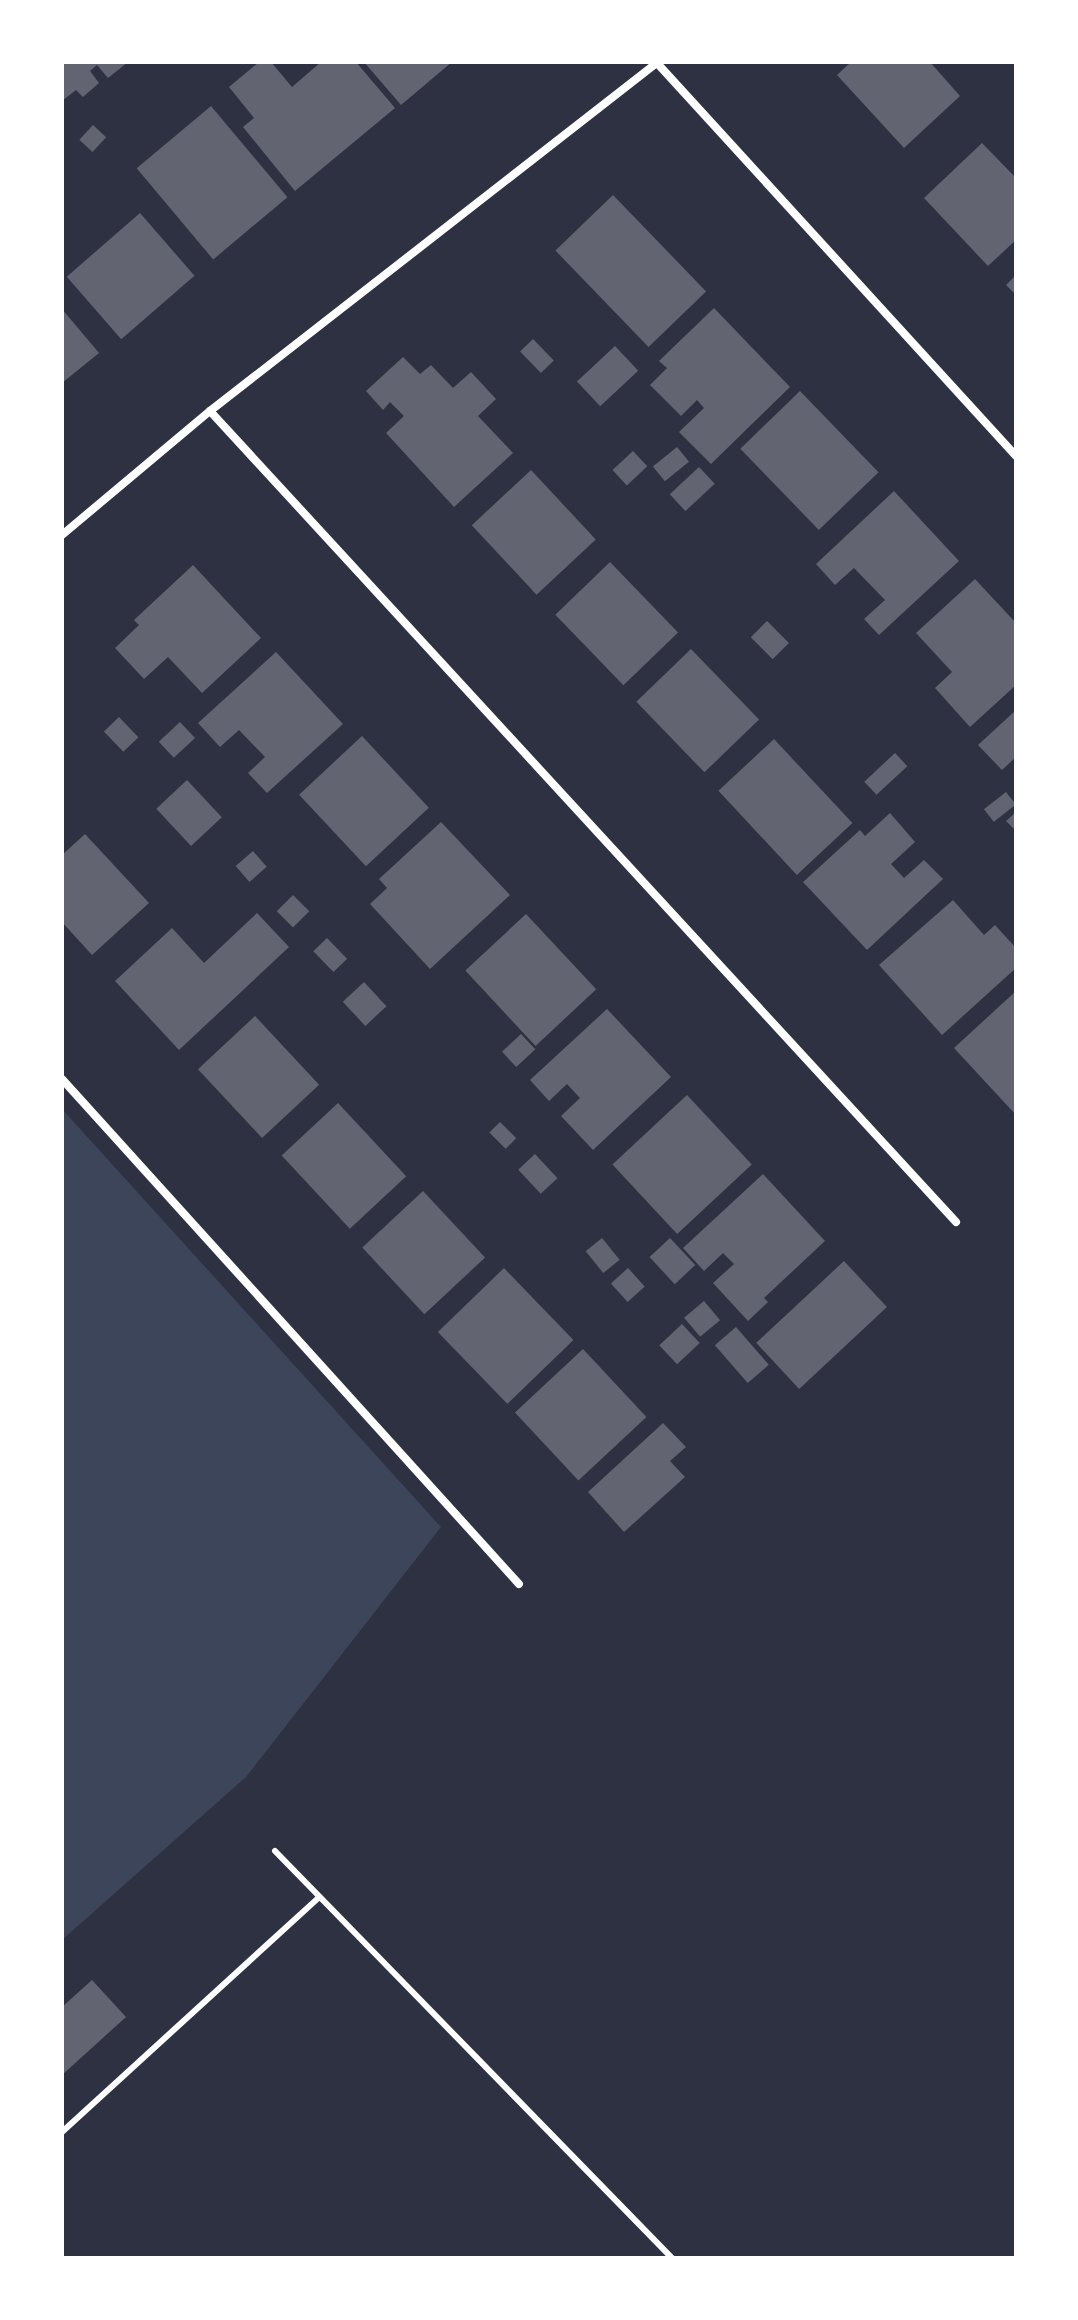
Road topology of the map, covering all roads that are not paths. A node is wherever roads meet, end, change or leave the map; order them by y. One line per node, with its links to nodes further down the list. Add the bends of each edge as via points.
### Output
1 (657, 62): 2 (street); 3 (street)
2 (210, 411): 4 (street); 6 (street)
3 (1016, 456)
4 (62, 535)
5 (62, 1079): 7 (street)
6 (956, 1222)
7 (519, 1584)
8 (275, 1851): 9 (lane)
9 (319, 1897): 10 (lane); 11 (lane)
10 (62, 2132)
11 (672, 2258)

